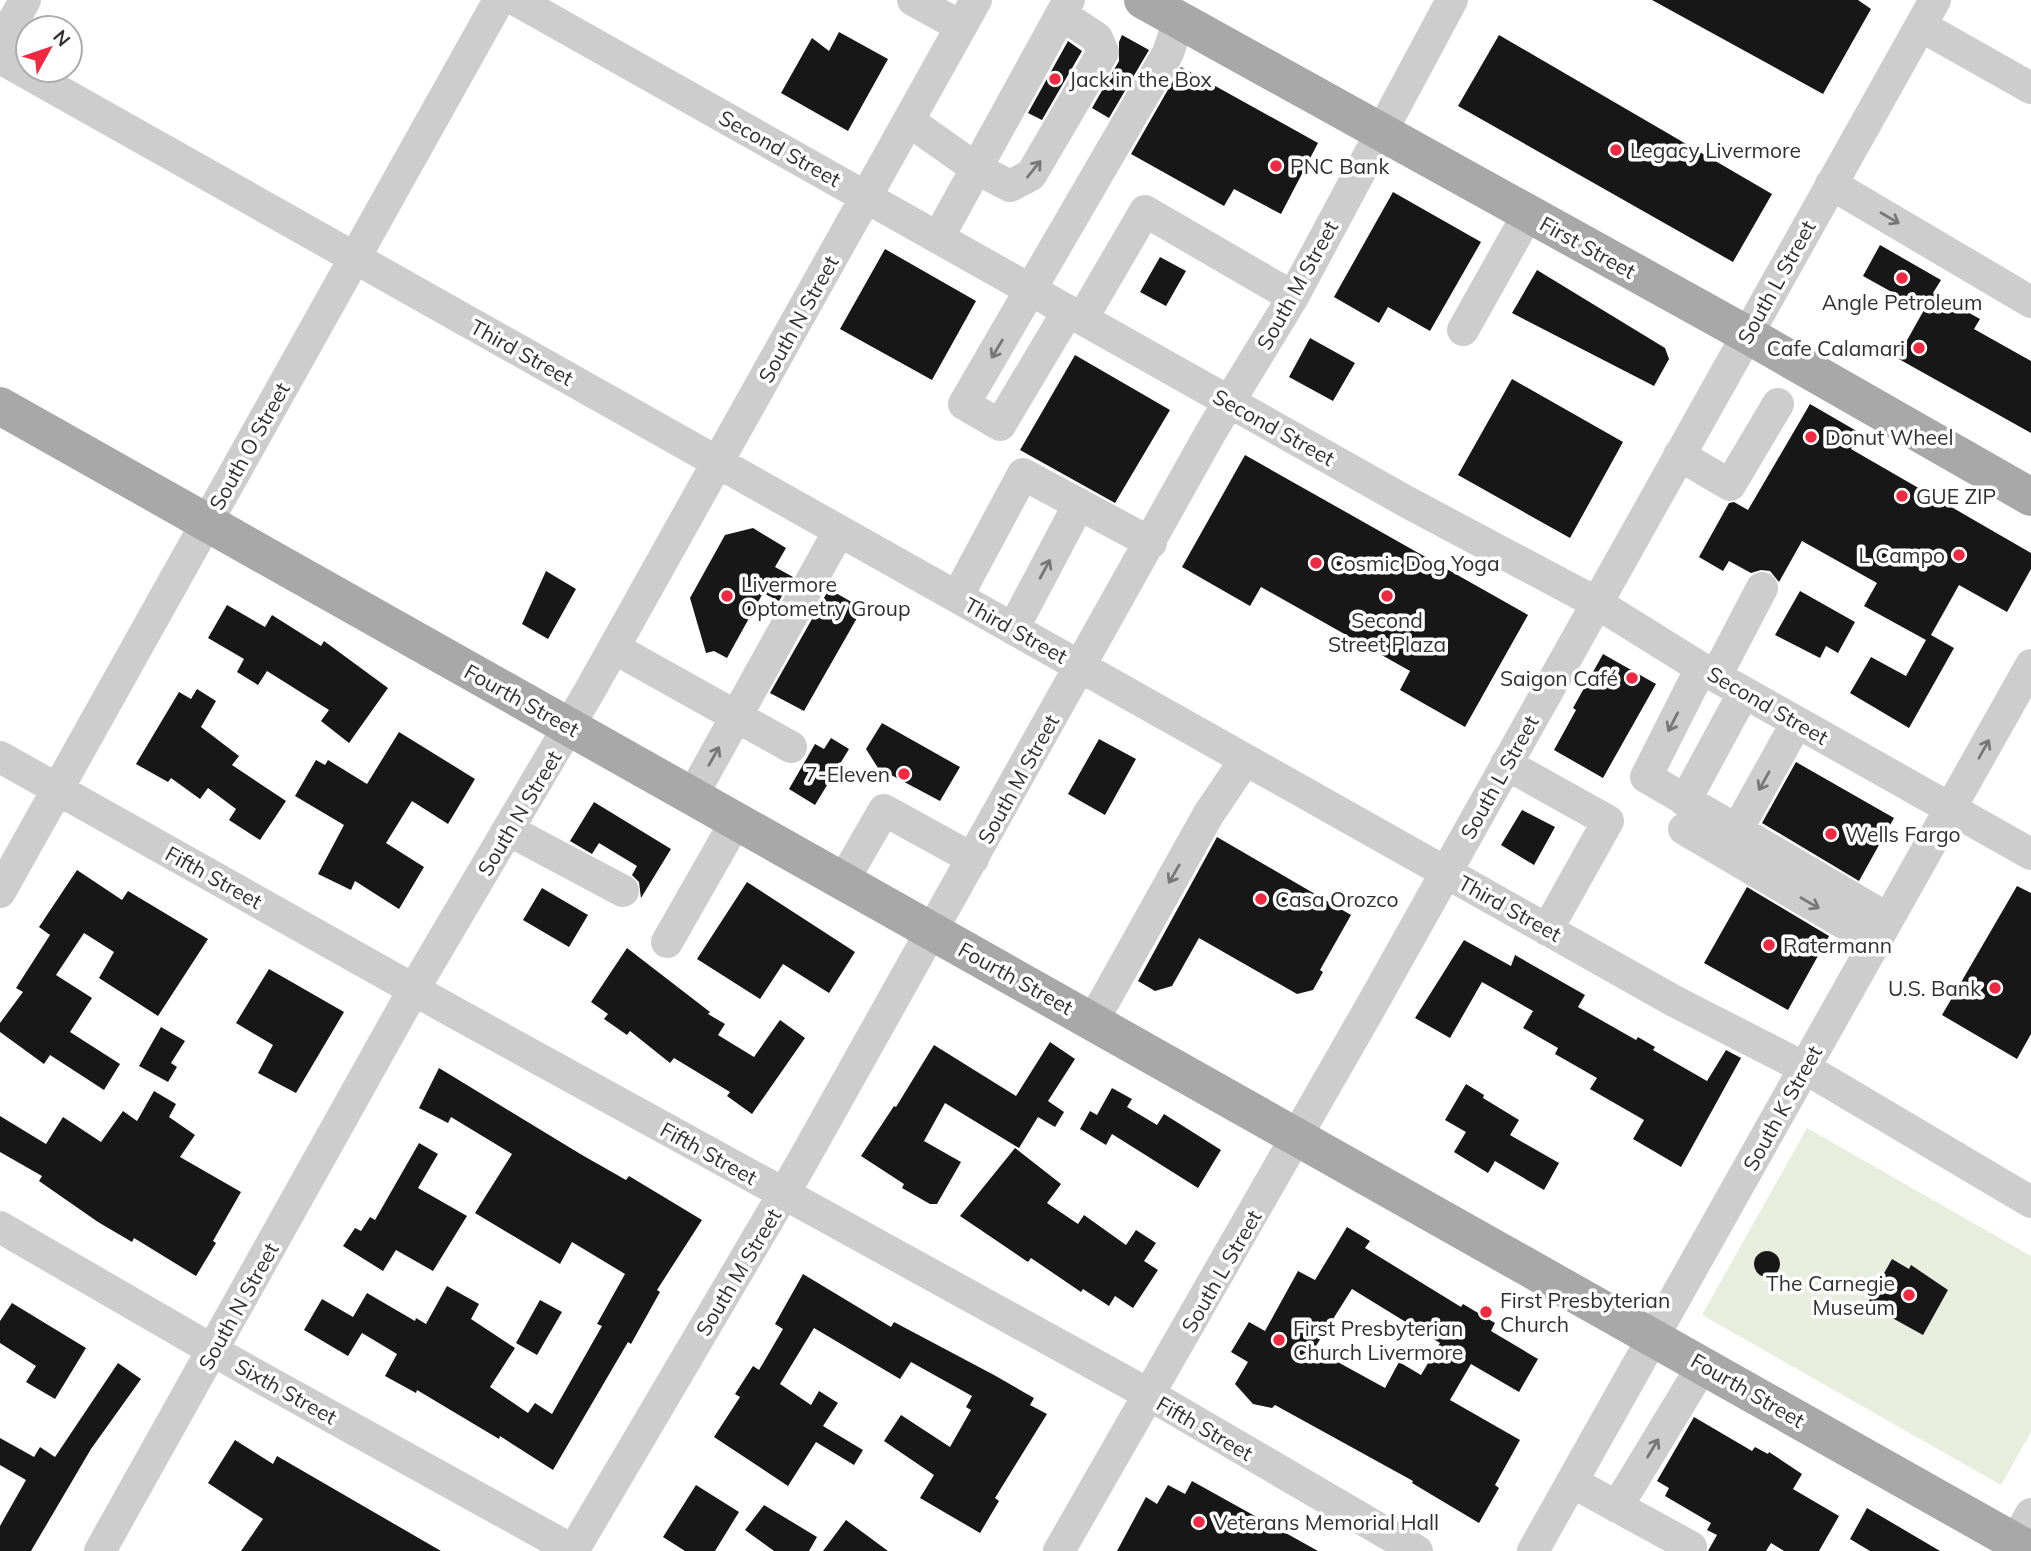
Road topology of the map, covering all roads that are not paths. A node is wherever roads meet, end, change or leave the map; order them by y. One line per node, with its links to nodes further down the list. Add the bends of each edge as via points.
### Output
1 (25, 0): 11 (street)
2 (499, 0): 21 (street, South O Street)
3 (516, 0): 18 (street, Second Street)
4 (913, 0): 8 (street)
5 (1143, 0): 10 (main road, First Street)
6 (1452, 0): 15 (street, South M Street)
7 (1065, 7): 16 (street); 16 (street, one-way to 7, via 1010,187 1031,175 1103,52)
8 (968, 13): 14 (street, South N Street)
9 (1928, 13): 13 (street); 17 (street, South L Street)
10 (1179, 20): 15 (main road, First Street); 22 (street, via 1168,53)
11 (0, 45)
12 (0, 58): 21 (street, Third Street)
13 (2031, 88)
14 (909, 121): 16 (street); 18 (street, South N Street)
15 (1380, 133): 19 (main road, First Street); 23 (street, South M Street)
16 (976, 169): 20 (street)
17 (1831, 184): 24 (street, one-way to 24); 27 (street, South L Street)
18 (866, 197): 20 (street, Second Street); 32 (street, South N Street)
19 (1528, 214): 26 (street); 27 (main road, First Street)
20 (938, 238): 22 (street, Second Street)
21 (355, 258): 32 (street, Third Street); 35 (street, South O Street)
22 (1032, 290): 25 (street, Second Street); 25 (street, one-way to 25, via 964,404 1000,425)
23 (1293, 297): 25 (street, via 1145,211); 28 (street, South M Street)
24 (2031, 302)
25 (1075, 315): 28 (street, Second Street)
26 (1463, 330)
27 (1746, 334): 31 (street, South L Street); 33 (main road, First Street)
28 (1230, 402): 37 (street, South M Street); 40 (street, Second Street)
29 (1778, 404): 31 (street, via 1730,485)
30 (0, 406): 35 (main road, Fourth Street)
31 (1679, 455): 40 (street, South L Street)
32 (718, 462): 36 (street, Third Street); 42 (street, South N Street)
33 (2031, 497)
34 (1079, 504): 37 (street); 39 (street, via 1023,474); 41 (street, one-way to 34)
35 (206, 522): 49 (main road, Fourth Street); 54 (street, South O Street)
36 (839, 531): 39 (street, Third Street); 47 (street)
37 (1150, 543): 44 (street, South M Street)
38 (1762, 588): 45 (street)
39 (957, 597): 41 (street, Third Street)
40 (1595, 602): 45 (street, Second Street); 53 (street, South L Street)
41 (1013, 629): 44 (street, Third Street)
42 (614, 648): 47 (street); 49 (street, South N Street)
43 (2031, 665): 56 (street, South K Street, one-way to 43)
44 (1081, 667): 52 (street, Third Street); 62 (street, South M Street)
45 (1708, 672): 46 (street, Second Street); 57 (street, one-way to 57, via 1646,777)
46 (1744, 692): 48 (street, Second Street); 57 (street)
47 (736, 716): 50 (street); 55 (street, one-way to 47)
48 (1797, 722): 56 (street, Second Street); 60 (street, one-way to 60)
49 (570, 727): 55 (main road, Fourth Street); 59 (street, South N Street)
50 (791, 747)
51 (0, 757): 54 (street, Fifth Street)
52 (1245, 760): 63 (street, Third Street); 72 (street, one-way to 72, via 1208,815)
53 (1506, 764): 63 (street, South L Street); 67 (street, via 1608,821)
54 (57, 789): 66 (street, South O Street); 71 (street, Fifth Street)
55 (692, 796): 58 (main road, Fourth Street)
56 (1951, 808): 61 (street, Second Street); 68 (street, South K Street)
57 (1685, 815): 60 (street); 68 (street, one-way to 68, via 1751,869)
58 (736, 821): 64 (main road, Fourth Street); 70 (street)
59 (508, 830): 65 (street); 71 (street, South N Street)
60 (1737, 830): 68 (street)
61 (2031, 854)
62 (973, 859): 64 (street, via 884,810); 69 (street, South M Street)
63 (1446, 872): 67 (street, Third Street); 74 (street, South L Street)
64 (844, 881): 69 (main road, Fourth Street)
65 (623, 891)
66 (0, 892)
67 (1547, 930): 73 (street, Third Street)
68 (1882, 930): 73 (street, South K Street)
69 (933, 932): 72 (main road, Fourth Street); 75 (street, South M Street)
70 (667, 942)
71 (414, 989): 75 (street, Fifth Street); 79 (street, South N Street)
72 (1093, 1021): 74 (main road, Fourth Street)
73 (1803, 1067): 76 (street, Third Street); 78 (street, South K Street)
74 (1297, 1137): 78 (main road, Fourth Street); 81 (street, South L Street)
75 (784, 1195): 81 (street, Fifth Street); 87 (street, South M Street)
76 (2031, 1202)
77 (0, 1227): 79 (street, Sixth Street)
78 (1654, 1338): 80 (main road, Fourth Street); 82 (street, South K Street)
79 (213, 1350): 86 (street, South N Street); 87 (street, Sixth Street)
80 (1703, 1365): 83 (street, one-way to 80); 84 (main road, Fourth Street)
81 (1150, 1395): 88 (street, South L Street); 89 (street, Fifth Street)
82 (1572, 1482): 83 (street); 90 (street, South K Street)
83 (1617, 1507): 85 (street)
84 (2022, 1539)
85 (1691, 1547)
86 (100, 1551)
87 (573, 1551)
88 (1059, 1551)
89 (1417, 1551)
90 (1534, 1551)

